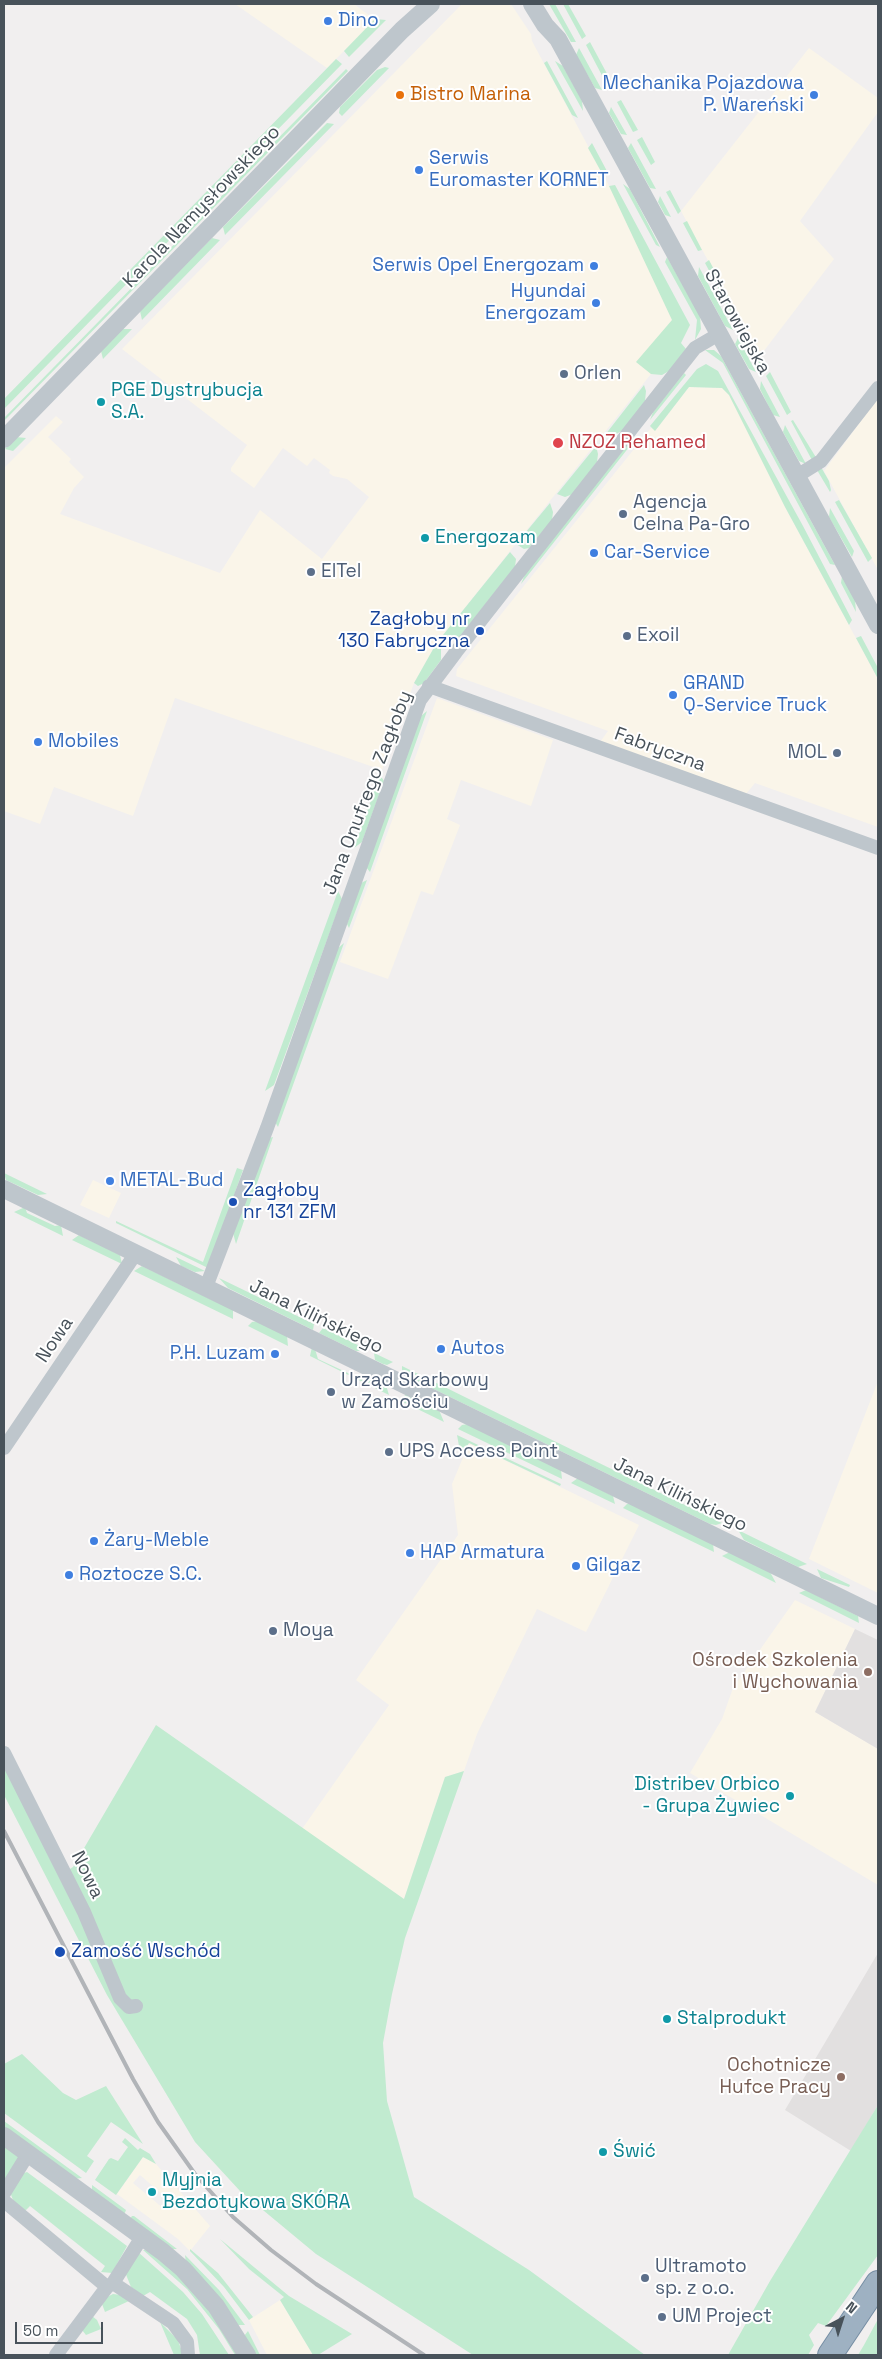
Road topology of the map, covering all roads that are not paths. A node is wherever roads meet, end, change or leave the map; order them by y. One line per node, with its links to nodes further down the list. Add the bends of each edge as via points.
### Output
1 (432, 4): 7 (street, Karola Namysłowskiego, via 402,30)
2 (532, 4): 4 (street, Starowiejska)
3 (544, 4): 4 (street, Starowiejska, via 554,20)
4 (558, 39): 5 (street, Starowiejska)
5 (719, 334): 8 (street, Starowiejska); 10 (street, Jana Onufrego Zagłoby, via 695,348)
6 (878, 388): 8 (street, via 821,461)
7 (4, 439)
8 (797, 476): 9 (street, Starowiejska)
9 (878, 625)
10 (429, 686): 11 (street, Fabryczna); 14 (street, Jana Onufrego Zagłoby, via 414,715 270,1119)
11 (878, 848)
12 (4, 1189): 13 (street, Jana Kilińskiego)
13 (136, 1253): 14 (street, Jana Kilińskiego); 15 (street, Nowa)
14 (206, 1287): 16 (street, Jana Kilińskiego)
15 (4, 1448)
16 (878, 1616)
17 (4, 1753): 18 (street, Nowa, via 79,1900 120,1998 129,2007)
18 (136, 2006)
19 (4, 2136): 20 (street)
20 (28, 2154): 21 (street); 23 (street)
21 (4, 2193)
22 (4, 2201): 25 (street)
23 (142, 2236): 25 (street); 29 (street, via 200,2287 231,2327)
24 (878, 2282): 30 (highway)
25 (110, 2285): 27 (street); 28 (street, via 178,2329 187,2342)
26 (878, 2302): 31 (highway)
27 (56, 2355)
28 (188, 2355)
29 (247, 2355)
30 (830, 2355)
31 (848, 2355)

